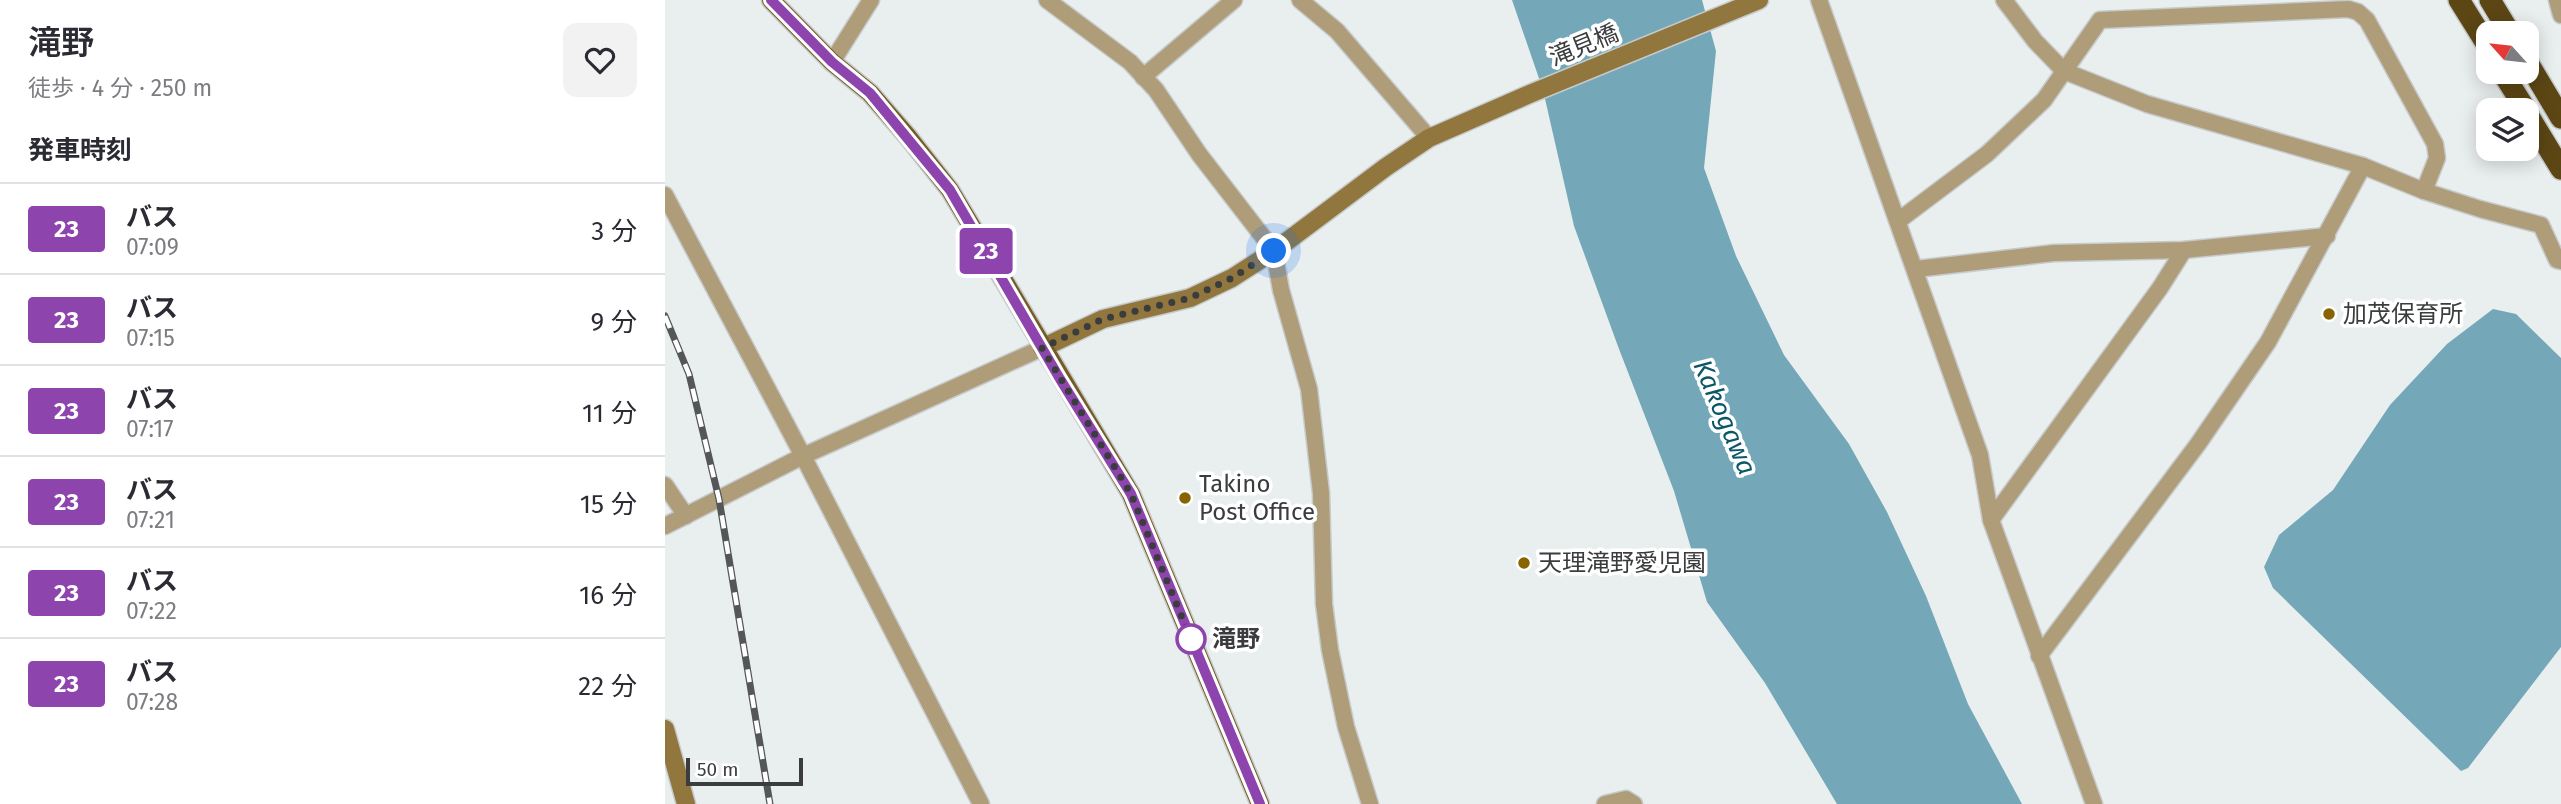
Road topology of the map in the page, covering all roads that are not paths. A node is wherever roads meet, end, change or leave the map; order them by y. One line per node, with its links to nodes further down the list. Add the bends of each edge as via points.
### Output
1 (771, 0): 16 (main road)
2 (871, 0): 16 (street)
3 (1047, 0): 18 (street, via 1130,62)
4 (1234, 0): 18 (street)
5 (1300, 0): 22 (street, via 1337,31)
6 (1759, 0): 22 (street, 滝見橋)
7 (1819, 0): 27 (street)
8 (2004, 0): 17 (street)
9 (2459, 0): 15 (highway)
10 (2490, 0): 14 (highway)
11 (2557, 0): 13 (street)
12 (2174, 8): 17 (street, via 2100,20); 25 (street, via 2358,12 2367,20 2435,144 2437,158)
13 (2561, 15)
14 (2503, 21)
15 (2476, 27)
16 (832, 62): 33 (main road, via 870,93 950,190)
17 (2064, 71): 23 (street, via 2147,104); 27 (street, via 2043,100 1987,154)
18 (1143, 77): 30 (street)
19 (2539, 81): 20 (highway)
20 (2561, 118)
21 (2539, 133): 24 (highway)
22 (1429, 138): 30 (street, 滝見橋)
23 (2363, 166): 25 (street); 28 (street)
24 (2561, 169)
25 (2424, 191): 31 (street, via 2541,225)
26 (665, 195): 34 (street)
27 (1898, 221): 32 (street)
28 (2327, 236): 29 (street); 39 (street, via 2269,342)
29 (2184, 250): 32 (street, via 2054,253); 37 (street)
30 (1274, 251): 33 (street, 滝見橋, via 1190,298 1103,319); 44 (street, via 1309,389 1321,494 1330,650 1346,727)
31 (2561, 261)
32 (1916, 269): 37 (street, via 1980,455)
33 (1042, 348): 34 (street); 43 (main road, via 1131,494)
34 (803, 456): 36 (street); 42 (street)
35 (665, 485): 36 (street)
36 (687, 516): 38 (street)
37 (1991, 520): 39 (street)
38 (665, 526)
39 (2039, 656): 47 (street)
40 (665, 729): 41 (street)
41 (686, 804)
42 (981, 804)
43 (1260, 804)
44 (1370, 804)
45 (1605, 804): 46 (street, via 1626,799)
46 (1634, 804)
47 (2094, 804)

